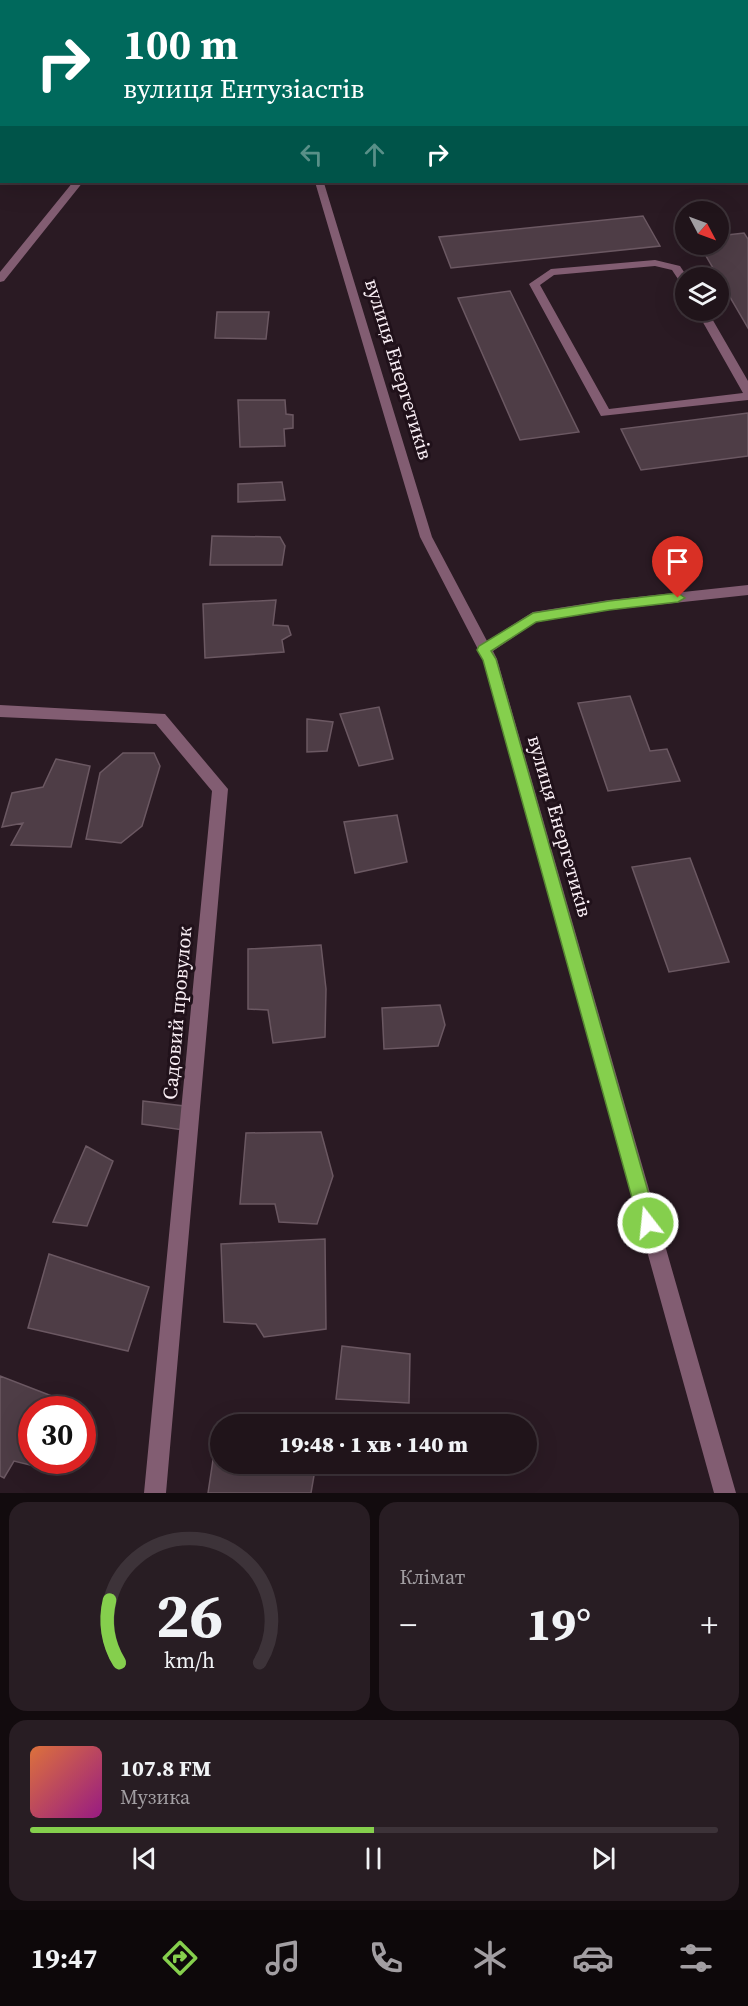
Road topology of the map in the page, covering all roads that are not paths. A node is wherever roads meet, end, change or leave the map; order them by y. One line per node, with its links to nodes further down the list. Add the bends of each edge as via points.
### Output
1 (77, 183): 4 (street)
2 (320, 183): 9 (street, вулиця Енергетиків, via 426,537)
3 (675, 268): 7 (street, via 655,263 551,272 534,284 605,413)
4 (0, 279)
5 (707, 321): 6 (street)
6 (748, 391)
7 (748, 396)
8 (748, 590): 9 (street, via 533,617)
9 (484, 650): 12 (street, вулиця Енергетиків)
10 (0, 711): 11 (street, Садовий провулок, via 159,718 220,789)
11 (155, 1493)
12 (724, 1493)

